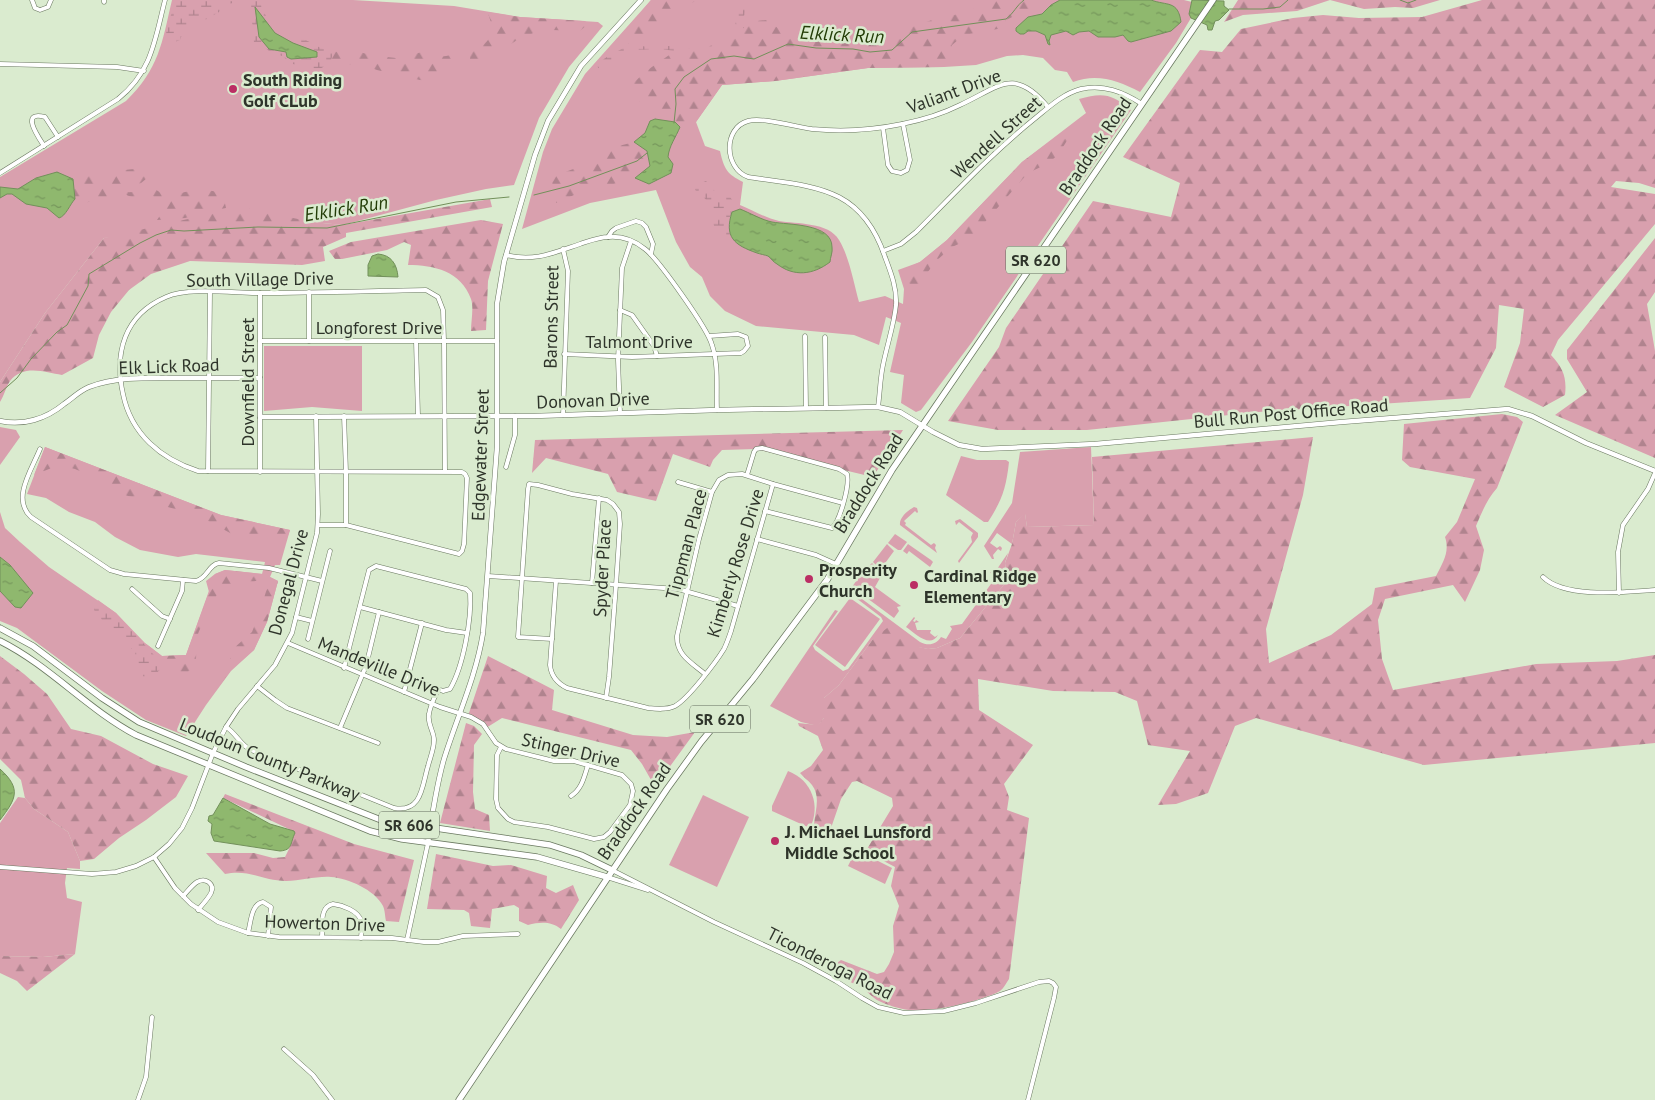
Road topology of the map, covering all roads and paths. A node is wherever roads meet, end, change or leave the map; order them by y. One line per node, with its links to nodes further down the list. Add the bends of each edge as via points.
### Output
1 (32, 0): 2 (street, via 35,8 40,10 48,7)
2 (50, 0)
3 (165, 0): 7 (street)
4 (639, 0): 21 (street, Edgewater Street, via 581,66 550,116 534,155)
5 (1213, 0): 8 (main road, Braddock Road / SR 620)
6 (0, 64): 7 (street, via 117,67)
7 (144, 72): 12 (street, via 118,99)
8 (1142, 104): 9 (street, Wendell Street, via 1122,92 1096,87 1073,92); 55 (main road, Braddock Road / SR 620)
9 (1048, 107): 10 (street, Valiant Drive, via 1031,89 1008,83 944,112); 19 (street, Wendell Street, via 1002,146 916,232 901,244)
10 (903, 124): 11 (street, Valiant Drive); 11 (street, via 910,160 907,170 901,173 888,165)
11 (883, 128): 19 (street, Valiant Drive, via 825,130 750,121 734,133 730,156 735,169 743,175 816,188 843,199 870,224)
12 (58, 137): 13 (street); 13 (street, via 45,116 34,117 32,127)
13 (44, 146): 15 (street)
14 (0, 164): 15 (street)
15 (2, 172)
16 (608, 237): 17 (street); 18 (street); 20 (street, via 616,228 642,222 653,244)
17 (631, 240): 20 (street); 25 (street, via 622,268)
18 (563, 249): 21 (street, via 534,258); 34 (street, Barons Street, via 568,271)
19 (883, 251): 41 (street, Valiant Drive, via 895,287 896,304)
20 (651, 254): 26 (street)
21 (506, 255): 33 (street, Edgewater Street, via 498,291)
22 (210, 292): 24 (street, South Village Drive); 38 (street); 40 (street, South Village Drive, via 167,296 135,318 122,344)
23 (309, 292): 24 (street, South Village Drive); 30 (street); 32 (street, South Village Drive, via 426,290 440,302)
24 (260, 293): 29 (street, Downfield Street)
25 (620, 310): 36 (street); 37 (street, via 632,316 654,346)
26 (709, 336): 35 (street); 35 (street, Talmont Drive, via 738,334 748,340 743,352)
27 (805, 336): 42 (street)
28 (825, 337): 43 (street)
29 (260, 340): 30 (street, Longforest Drive); 39 (street, Downfield Street)
30 (309, 340): 31 (street, Longforest Drive)
31 (416, 340): 32 (street, Longforest Drive); 49 (street)
32 (444, 340): 33 (street, Longforest Drive); 50 (street, South Village Drive)
33 (497, 341): 51 (street, Edgewater Street)
34 (564, 354): 36 (street, Talmont Drive); 46 (street, Barons Street)
35 (714, 354): 37 (street, Talmont Drive); 44 (street)
36 (618, 356): 37 (street, Talmont Drive); 45 (street)
37 (656, 356)
38 (209, 378): 39 (street, Elk Lick Road); 40 (street, Elk Lick Road); 58 (street)
39 (260, 378): 53 (street, Downfield Street)
40 (120, 380): 54 (street, Elk Lick Road, via 80,391 55,411 36,420); 58 (street, South Village Drive, via 126,407 135,426 157,451 184,466)
41 (878, 407): 43 (street, Donovan Drive); 55 (street, Donovan Drive, via 900,412)
42 (806, 408): 43 (street, Donovan Drive); 44 (street, Donovan Drive)
43 (826, 408)
44 (717, 410): 45 (street, Donovan Drive)
45 (620, 413): 46 (street, Donovan Drive)
46 (563, 415): 52 (street, Donovan Drive)
47 (316, 416): 48 (street, Donovan Drive); 53 (street, Donovan Drive); 60 (street, Donegal Drive)
48 (344, 416): 49 (street, Donovan Drive); 61 (street)
49 (418, 416): 50 (street, Donovan Drive)
50 (444, 416): 51 (street, Donovan Drive); 62 (street, South Village Drive)
51 (497, 416): 52 (street, Donovan Drive); 76 (street, Edgewater Street)
52 (515, 416): 57 (street, via 515,435)
53 (260, 417): 59 (street, Downfield Street)
54 (0, 421)
55 (922, 425): 63 (street, Bull Run Post Office Road, via 958,444 1000,449 1508,409 1532,416); 75 (main road, Braddock Road / SR 620)
56 (40, 449): 80 (street, via 23,492 22,502 28,514 110,570)
57 (506, 467)
58 (208, 471): 59 (street, South Village Drive)
59 (260, 472): 60 (street, South Village Drive)
60 (318, 472): 61 (street, South Village Drive); 71 (street, Donegal Drive)
61 (346, 472): 62 (street, South Village Drive); 72 (street)
62 (444, 472): 72 (street, South Village Drive, via 462,472 467,478 464,544 459,554)
63 (1655, 472): 88 (street, via 1623,525 1618,552)
64 (747, 475): 66 (street, Tippman Place); 67 (street, Tippman Place, via 723,477); 69 (street, via 754,452 762,448 829,466 847,474 849,480)
65 (678, 482): 67 (street)
66 (772, 484): 69 (street, Tippman Place); 70 (street, Kimberly Rose Drive)
67 (712, 492): 87 (street, Tippman Place)
68 (599, 498): 78 (street, Spyder Place, via 529,484); 83 (street); 84 (street, Spyder Place, via 610,502 619,512)
69 (843, 503): 70 (street, via 837,524 832,528)
70 (765, 511): 73 (street, Kimberly Rose Drive)
71 (318, 525): 72 (street); 77 (street, Donegal Drive)
72 (346, 525)
73 (757, 539): 75 (street, via 816,555); 89 (street, Kimberly Rose Drive)
74 (330, 551): 82 (street)
75 (836, 564): 125 (main road, Braddock Road / SR 620, via 797,622 701,742)
76 (488, 576): 78 (street); 112 (street, Edgewater Street, via 481,646)
77 (306, 578): 80 (street, via 269,568 219,562 200,581); 82 (street); 92 (street, Donegal Drive)
78 (522, 578): 81 (street); 99 (street, via 518,637)
79 (1543, 578): 88 (street, via 1584,592)
80 (183, 580): 93 (street, via 182,591)
81 (556, 580): 83 (street); 99 (street, Kimberly Rose Drive)
82 (322, 582): 94 (street)
83 (592, 583): 84 (street)
84 (616, 585): 87 (street); 110 (street, Spyder Place)
85 (132, 589): 93 (street, via 162,616)
86 (1655, 590): 88 (street)
87 (687, 592): 89 (street); 104 (street, Tippman Place, via 677,642 682,655)
88 (1619, 592)
89 (738, 606): 104 (street, Kimberly Rose Drive, via 725,648)
90 (360, 607): 91 (street); 97 (street, via 370,570 378,566 466,589 470,596); 103 (street)
91 (379, 612): 95 (street); 105 (street)
92 (296, 617): 94 (street); 101 (street, Donegal Drive)
93 (170, 619): 102 (street)
94 (312, 621): 98 (street)
95 (422, 623): 97 (street); 106 (street)
96 (0, 628): 117 (main road, Loudoun County Parkway / SR 606, via 40,650 128,715)
97 (467, 633): 108 (street, via 452,687 448,691)
98 (308, 639)
99 (552, 639): 110 (street, Kimberly Rose Drive, via 551,671 557,681 567,688)
100 (0, 641): 118 (main road, Loudoun County Parkway / SR 606, via 40,666 122,727)
101 (288, 643): 103 (street, Mandeville Drive); 107 (street, Donegal Drive)
102 (158, 646)
103 (344, 668): 105 (street, Mandeville Drive)
104 (705, 674): 110 (street, Kimberly Rose Drive, via 680,703 666,708 648,708)
105 (362, 675): 109 (street, Mandeville Drive); 114 (street)
106 (408, 677): 108 (street); 109 (street)
107 (257, 686): 113 (street, Donegal Drive); 114 (street, via 280,704)
108 (438, 689): 111 (street)
109 (404, 692): 111 (street, Mandeville Drive)
110 (606, 698)
111 (432, 703): 112 (street, Mandeville Drive); 113 (street, via 428,716 434,744 421,794 413,805 404,809 394,808 251,750)
112 (460, 714): 116 (street, Stinger Drive, via 479,721); 121 (street, Edgewater Street, via 438,783)
113 (226, 727): 117 (street, Donegal Drive)
114 (340, 728): 115 (street)
115 (378, 743)
116 (501, 747): 119 (street, Stinger Drive, via 554,761); 119 (street, Stinger Drive, via 497,755 496,799 502,814 514,822 594,839 610,832 630,805 633,791 622,775)
117 (213, 753): 118 (street, Donegal Drive); 121 (main road, Loudoun County Parkway / SR 606, via 381,820)
118 (208, 765): 122 (main road, Loudoun County Parkway / SR 606, via 351,825 389,837); 123 (street, Donegal Drive, via 182,828)
119 (588, 765): 120 (street, via 581,786)
120 (571, 796)
121 (430, 828): 122 (street, Edgewater Street); 125 (main road, Loudoun County Parkway / SR 606, via 550,845)
122 (428, 843): 126 (main road, Loudoun County Parkway / SR 606, via 537,857); 135 (street, Edgewater Street)
123 (154, 857): 124 (street, Donegal Drive, via 126,870 104,874); 128 (street, Howerton Drive)
124 (0, 867)
125 (612, 870): 126 (main road, Braddock Road / SR 620); 127 (street, Ticonderoga Road)
126 (607, 877): 127 (street, Ticonderoga Road); 140 (main road, Braddock Road / SR 620)
127 (660, 894): 141 (street, Ticonderoga Road, via 803,963 878,1007 894,1011 944,1011 1039,982 1053,982 1056,987 1054,998)
128 (183, 896): 129 (street, Howerton Drive); 129 (street, via 198,882 205,880 210,883 211,893)
129 (198, 910): 130 (street, Howerton Drive, via 218,922)
130 (248, 933): 132 (street, Howerton Drive); 132 (street, via 254,908 264,902 271,908)
131 (518, 934): 135 (street, Howerton Drive, via 463,936 438,942)
132 (268, 936): 133 (street, Howerton Drive)
133 (322, 937): 134 (street, Howerton Drive); 134 (street, via 323,912 326,906 333,904 360,917)
134 (361, 938): 135 (street, Howerton Drive)
135 (406, 940)
136 (152, 1017): 138 (street, via 146,1077)
137 (284, 1049): 139 (street, via 313,1075)
138 (138, 1100)
139 (332, 1100)
140 (459, 1100)
141 (1028, 1100)

